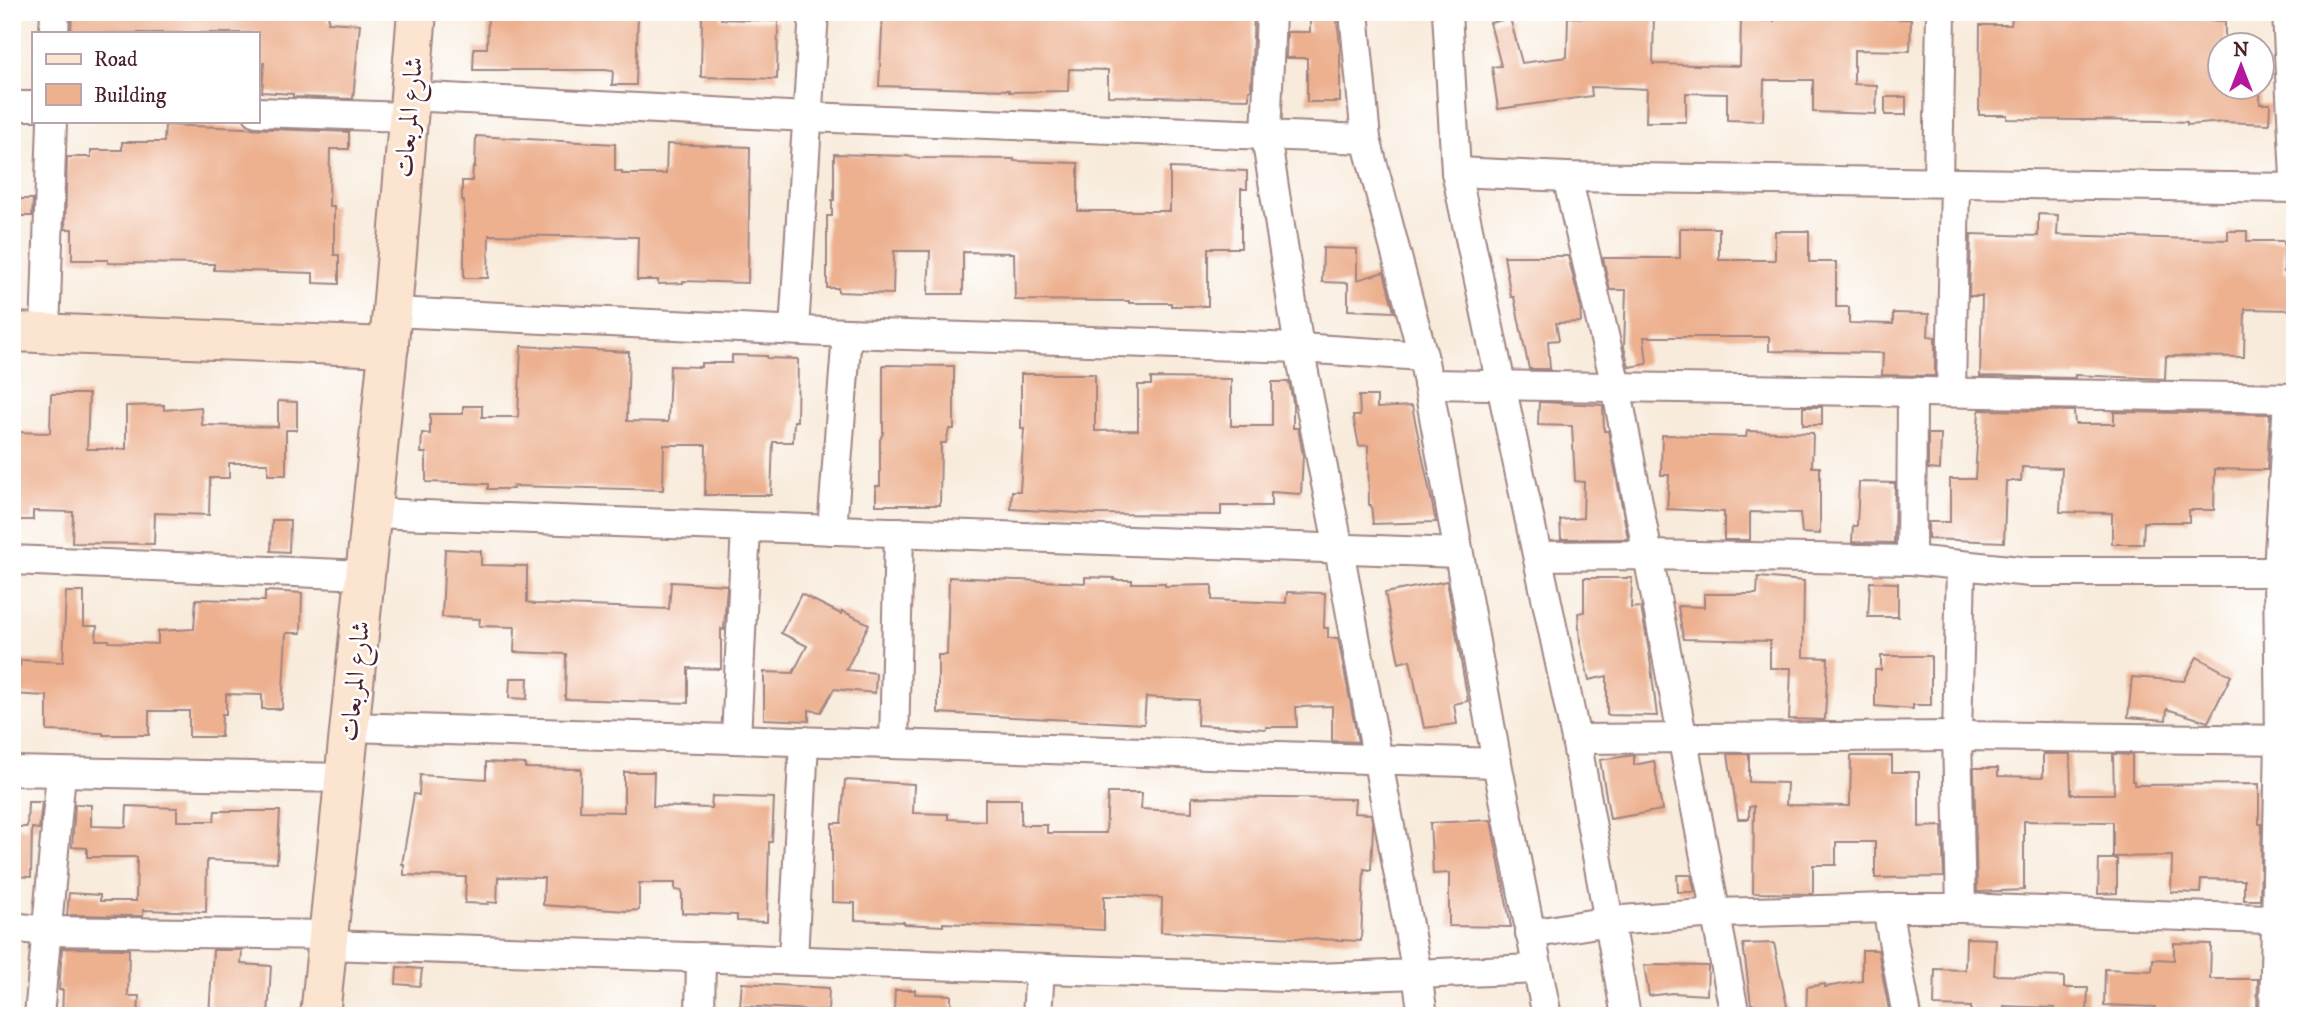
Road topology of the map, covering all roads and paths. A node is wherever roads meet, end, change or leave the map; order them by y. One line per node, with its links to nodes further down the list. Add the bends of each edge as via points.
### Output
1 (55, 12): 9 (street)
2 (417, 12): 12 (street, شارع المربعات)
3 (814, 12): 14 (street)
4 (1271, 12): 16 (street)
5 (1354, 12): 17 (street)
6 (1447, 12): 18 (street)
7 (1941, 12): 21 (street)
8 (2287, 12): 20 (street)
9 (54, 32)
10 (12, 106): 11 (street)
11 (32, 106)
12 (408, 107): 13 (street); 14 (street); 23 (street, شارع المربعات)
13 (259, 113)
14 (808, 117): 16 (street); 24 (street)
15 (52, 122): 25 (street)
16 (1266, 136): 17 (street); 27 (street)
17 (1366, 139): 28 (street)
18 (1456, 173): 19 (street); 30 (street)
19 (1567, 177): 21 (street); 31 (street)
20 (2295, 178)
21 (1947, 182): 22 (street); 32 (street)
22 (2295, 188)
23 (390, 329): 24 (street); 25 (street); 35 (street, شارع المربعات)
24 (794, 330): 26 (street)
25 (29, 333)
26 (847, 333): 27 (street); 37 (street)
27 (1299, 348): 28 (street); 39 (street)
28 (1423, 356): 29 (street)
29 (1428, 384): 30 (street); 40 (street)
30 (1502, 385): 31 (street); 42 (street)
31 (1616, 386): 33 (street); 41 (street)
32 (1951, 392): 33 (street); 34 (street)
33 (1912, 394): 44 (street)
34 (2291, 398): 46 (street)
35 (371, 513): 36 (street); 47 (street, شارع المربعات)
36 (746, 527): 37 (street); 51 (street)
37 (832, 530): 38 (street)
38 (899, 533): 39 (street); 55 (street)
39 (1339, 549): 40 (street); 56 (street)
40 (1458, 553): 57 (street)
41 (1646, 555): 42 (street); 44 (street); 50 (street)
42 (1539, 556): 52 (street)
43 (12, 560): 47 (street)
44 (1911, 560): 45 (street)
45 (1961, 566): 46 (street, via 2030,572); 49 (street)
46 (2286, 572): 53 (street)
47 (365, 575): 48 (street, شارع المربعات)
48 (350, 727): 51 (street); 60 (street, شارع المربعات)
49 (1956, 736): 50 (street); 53 (street); 62 (street)
50 (1681, 737): 52 (street); 63 (street)
51 (736, 739): 54 (street)
52 (1576, 739): 65 (street)
53 (2287, 740): 64 (street)
54 (803, 741): 55 (street); 71 (street)
55 (894, 744): 56 (street)
56 (1378, 760): 57 (street); 74 (street)
57 (1497, 763): 68 (street)
58 (12, 771): 59 (street)
59 (61, 773): 60 (street); 67 (street)
60 (345, 778): 69 (street, شارع المربعات)
61 (1887, 908): 62 (street); 63 (street); 83 (street)
62 (1961, 908): 64 (street)
63 (1717, 913): 65 (street); 82 (street)
64 (2286, 920): 84 (street)
65 (1609, 921): 68 (street); 81 (street)
66 (12, 928): 67 (street)
67 (45, 930): 69 (street); 75 (street)
68 (1530, 934): 73 (street)
69 (328, 940): 70 (street); 76 (street, شارع المربعات)
70 (701, 957): 71 (street); 77 (street)
71 (793, 960): 72 (street)
72 (1040, 969): 74 (street, via 1317,978); 78 (street)
73 (1537, 970): 74 (street); 80 (street)
74 (1417, 974): 79 (street)
75 (39, 1016)
76 (320, 1016)
77 (700, 1016)
78 (1037, 1016)
79 (1423, 1016)
80 (1547, 1016)
81 (1626, 1016)
82 (1735, 1016)
83 (1907, 1016)
84 (2274, 1016)

